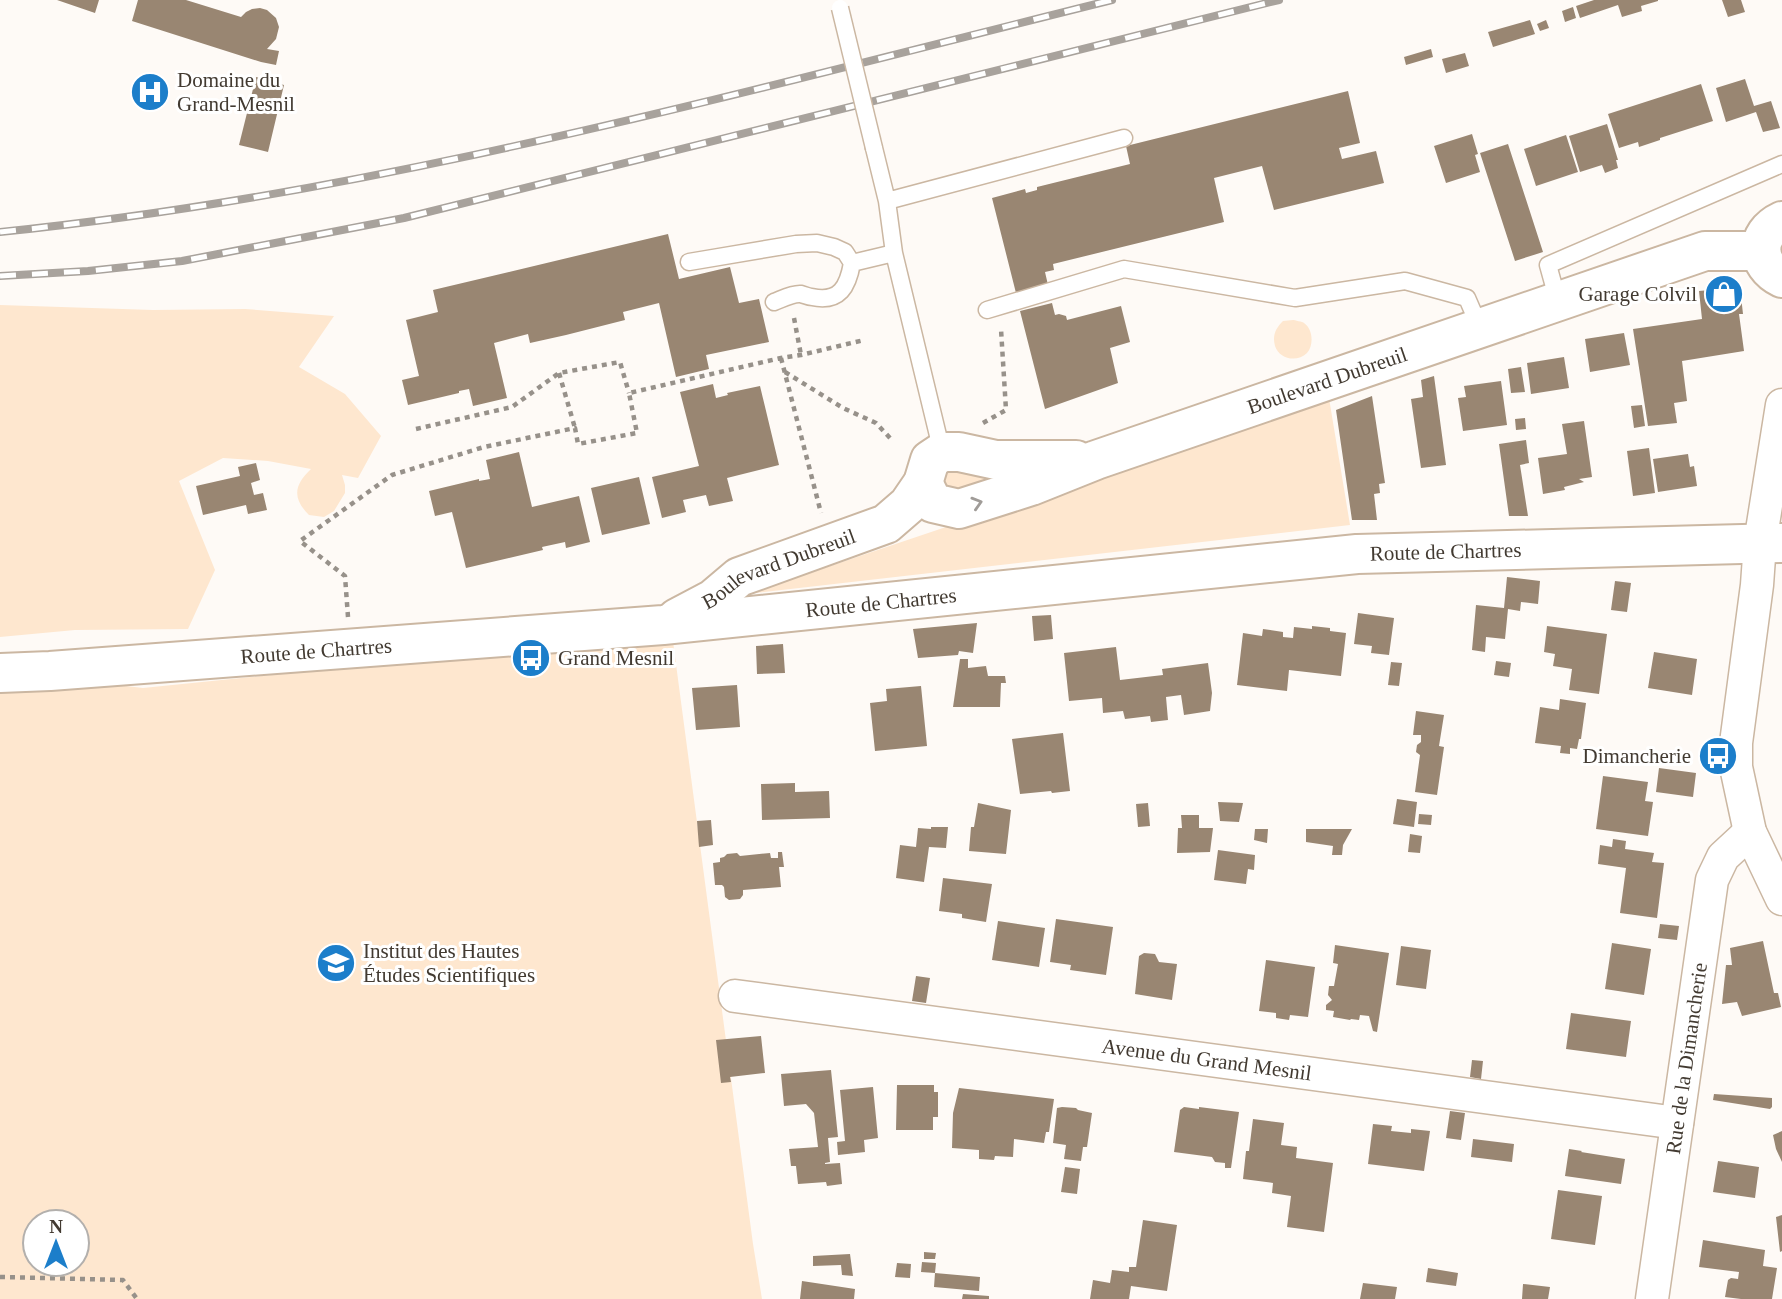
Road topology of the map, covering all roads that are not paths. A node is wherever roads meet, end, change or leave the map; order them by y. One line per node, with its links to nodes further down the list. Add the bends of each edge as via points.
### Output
1 (837, 4): 4 (lane, bridge)
2 (1124, 138): 4 (lane)
3 (1782, 164): 10 (lane, via 1548,265)
4 (887, 201): 6 (lane)
5 (1775, 250): 10 (main road, Boulevard Dubreuil, via 1705,251)
6 (894, 253): 8 (lane); 15 (lane)
7 (689, 262): 8 (lane, via 817,243 845,252)
8 (852, 263): 9 (lane, via 842,292 814,298 799,293)
9 (782, 299)
10 (1558, 301): 12 (main road, Boulevard Dubreuil)
11 (993, 308): 12 (lane, via 1124,269 1295,298 1405,281 1466,298)
12 (1480, 328): 14 (main road, Boulevard Dubreuil)
13 (1782, 405): 16 (street)
14 (1096, 460): 15 (main road, Boulevard Dubreuil, via 996,460 959,452); 15 (main road, Boulevard Dubreuil, one-way to 14, via 933,503 959,509)
15 (932, 468): 17 (main road, Boulevard Dubreuil, via 908,505 886,524 739,578 713,600)
16 (1771, 543): 17 (main road, Route de Chartres, via 1357,554); 19 (street, via 1757,585 1736,743 1736,767)
17 (663, 625): 18 (main road, Route de Chartres)
18 (0, 673)
19 (1750, 832): 20 (street); 22 (street, Rue de la Dimancherie, via 1723,857 1712,880)
20 (1782, 899)
21 (735, 996): 22 (street, Avenue du Grand Mesnil)
22 (1677, 1123): 23 (street, Rue de la Dimancherie)
23 (1652, 1299)

